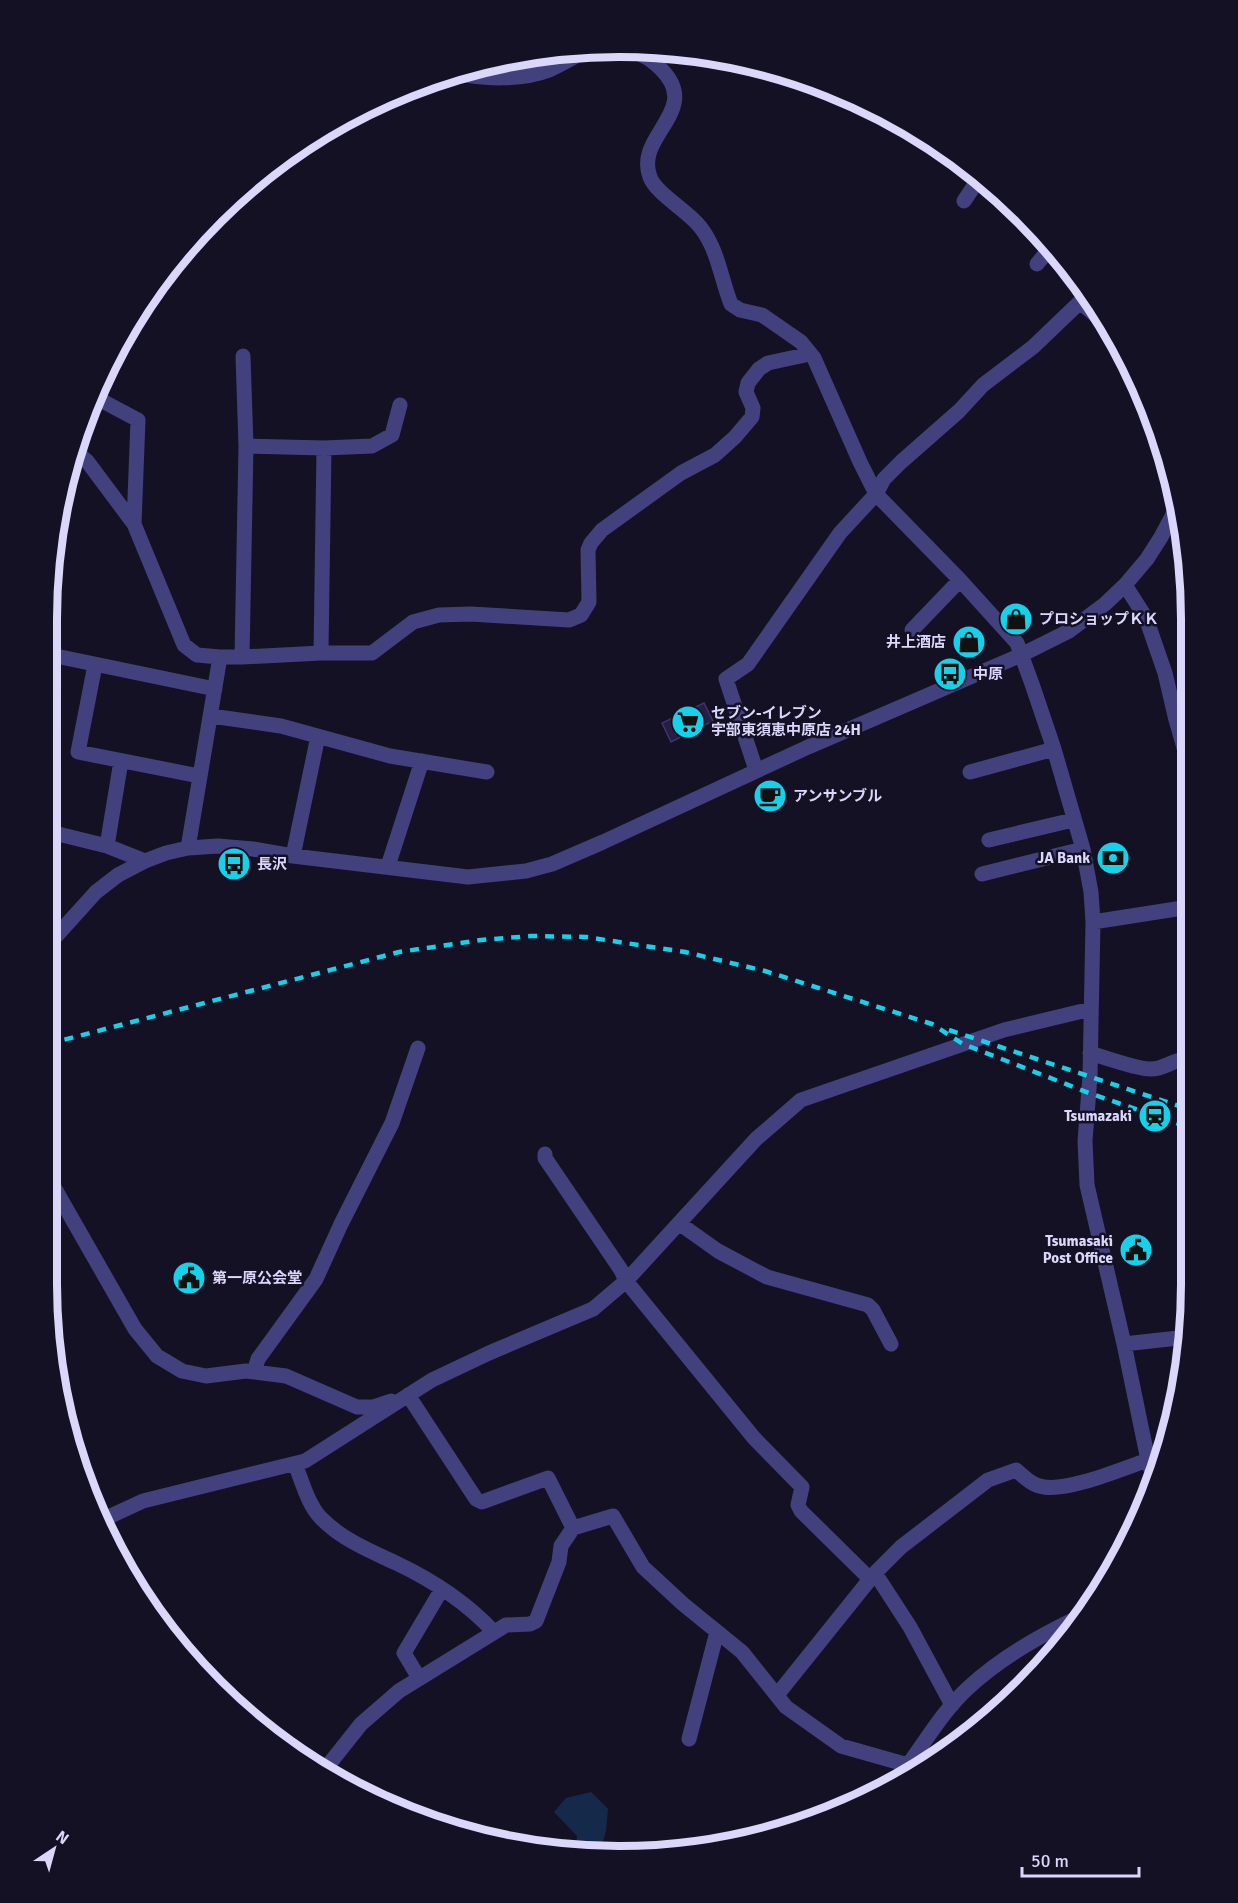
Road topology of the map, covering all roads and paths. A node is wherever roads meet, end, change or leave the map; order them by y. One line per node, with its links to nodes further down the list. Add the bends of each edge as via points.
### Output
1 (648, 58): 4 (street)
2 (654, 58): 4 (street)
3 (569, 59): 5 (street, via 524,76)
4 (651, 60): 11 (street, via 666,74 676,92 675,105 647,160 650,178 700,226 710,242 731,304 762,315 801,342)
5 (476, 76)
6 (975, 184): 7 (street)
7 (964, 201)
8 (1046, 253): 9 (street)
9 (1037, 264)
10 (1087, 309): 18 (street, via 1080,303 1033,347 983,384 884,479)
11 (810, 354): 18 (street); 24 (street, via 768,363 759,369 746,392 753,408 752,417 735,437 715,455 681,473 596,536 588,550 589,602 581,615 552,620 440,615 413,622 372,653)
12 (243, 356): 15 (street)
13 (102, 401): 20 (street, via 138,420)
14 (400, 405): 16 (street, via 392,435 372,446)
15 (246, 446): 16 (street); 28 (street)
16 (324, 448): 24 (street)
17 (81, 456): 20 (street)
18 (876, 494): 21 (street); 37 (street, via 840,533 748,664 726,680)
19 (1171, 517): 22 (street, via 1147,559)
20 (134, 524): 27 (street, via 184,645 197,655)
21 (960, 580): 23 (street); 25 (street, via 1017,643)
22 (1125, 585): 25 (street, via 1069,631); 32 (street, via 1146,618)
23 (912, 630)
24 (321, 652): 28 (street)
25 (1021, 655): 34 (street); 37 (street)
26 (57, 656): 29 (street)
27 (219, 657): 28 (street); 30 (street)
28 (242, 657)
29 (95, 665): 30 (street); 35 (street, via 78,752)
30 (215, 689): 31 (street)
31 (211, 716): 33 (street, via 281,726); 40 (street)
32 (1181, 734)
33 (318, 736): 36 (street); 47 (street)
34 (1054, 749): 39 (street); 41 (street)
35 (121, 761): 40 (street); 44 (street)
36 (422, 761): 38 (street); 49 (street)
37 (756, 770): 49 (street, via 603,842 526,871 468,877)
38 (487, 772)
39 (970, 772)
40 (199, 776): 45 (street)
41 (1073, 820): 43 (street); 46 (street)
42 (57, 834): 44 (street)
43 (988, 840)
44 (107, 846): 48 (street)
45 (188, 849): 47 (street, via 218,846); 48 (street)
46 (1083, 849): 50 (street); 52 (street)
47 (293, 856): 49 (street)
48 (145, 861): 53 (street, via 96,892)
49 (388, 866)
50 (982, 874)
51 (1181, 908): 52 (street)
52 (1093, 922): 54 (street)
53 (57, 935)
54 (1091, 1009): 56 (street); 60 (street, via 1004,1030 801,1100 756,1139)
55 (418, 1048): 65 (street, via 392,1123 316,1279 258,1359)
56 (1090, 1053): 57 (street, via 1150,1070); 64 (street, via 1087,1185)
57 (1181, 1059)
58 (545, 1154): 61 (street)
59 (57, 1192): 65 (street, via 135,1329 157,1356 182,1371 206,1376)
60 (680, 1224): 61 (street); 63 (street, via 718,1251 767,1277 868,1305)
61 (626, 1281): 66 (street, via 593,1309 489,1353); 72 (street, via 748,1431 801,1487 801,1511)
62 (1178, 1338): 64 (street)
63 (891, 1344)
64 (1124, 1344): 67 (street)
65 (254, 1372): 66 (street, via 286,1376 357,1407 373,1407)
66 (408, 1395): 68 (street); 71 (street, via 476,1499 482,1502 548,1478)
67 (1148, 1460): 69 (street); 72 (street, via 1068,1486 1042,1487 1016,1470 988,1480 901,1547)
68 (296, 1464): 70 (street, via 143,1501); 73 (street, via 320,1518 363,1548)
69 (1150, 1467)
70 (108, 1517)
71 (573, 1528): 75 (street, via 561,1546 559,1562 536,1621 506,1625); 76 (street, via 613,1516 643,1567)
72 (872, 1576): 78 (street); 79 (street, via 910,1627)
73 (442, 1589): 75 (street, via 479,1615); 77 (street, via 404,1653)
74 (1067, 1623): 79 (street, via 1001,1663)
75 (494, 1632): 77 (street)
76 (717, 1632): 78 (street, via 742,1652); 80 (street)
77 (419, 1678): 82 (street, via 361,1724)
78 (777, 1695): 83 (street, via 786,1707 842,1746)
79 (952, 1705): 81 (street)
80 (689, 1739)
81 (916, 1761)
82 (328, 1765)
83 (908, 1766)

